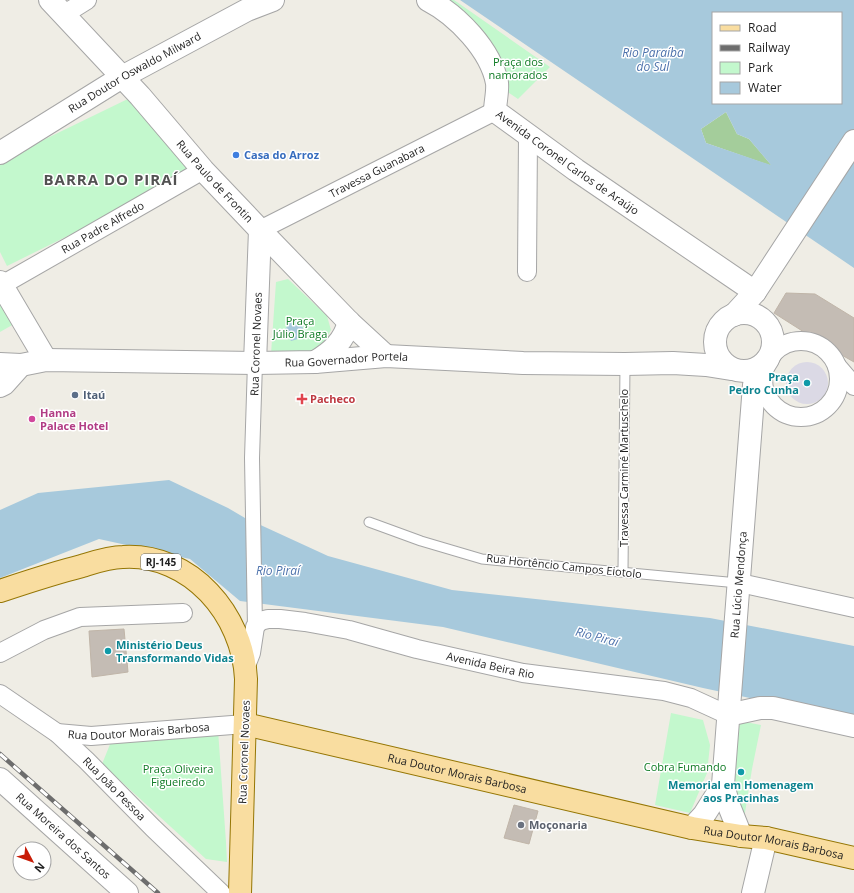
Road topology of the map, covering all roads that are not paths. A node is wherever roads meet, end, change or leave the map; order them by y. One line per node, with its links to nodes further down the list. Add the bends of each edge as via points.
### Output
1 (87, 0): 4 (street)
2 (273, 0): 5 (street, Rua Doutor Oswaldo Milward, via 247,10)
3 (428, 0): 6 (street, Avenida Coronel Carlos de Araújo, via 438,5 471,34 490,60 497,84)
4 (57, 8): 5 (street, Rua Paulo de Frontin)
5 (122, 77): 9 (street, Rua Doutor Oswaldo Milward); 10 (street, Rua Paulo de Frontin)
6 (495, 111): 7 (street, Avenida Coronel Carlos de Araújo); 11 (street, Travessa Guanabara)
7 (528, 136): 12 (street); 14 (street, Avenida Coronel Carlos de Araújo)
8 (854, 141): 14 (street)
9 (0, 153)
10 (203, 170): 11 (street, Rua Paulo de Frontin); 13 (street, Rua Padre Alfredo)
11 (260, 230): 17 (street, Rua Paulo de Frontin); 22 (street, Rua Coronel Novaes)
12 (526, 272)
13 (1, 283): 20 (street)
14 (761, 283): 15 (street, via 755,300); 16 (street)
15 (761, 318): 16 (street, via 743,313); 19 (street, via 772,333 772,352)
16 (726, 321): 23 (street, Rua Governador Portela, via 693,351); 27 (street, via 715,336 715,346 718,356 724,363)
17 (349, 322): 18 (street, Rua Paulo de Frontin); 21 (street, via 337,346)
18 (386, 356): 21 (street, Rua Governador Portela); 25 (street, Rua Governador Portela, via 523,363)
19 (768, 359): 26 (street, via 787,345 798,342 810,343 822,347); 26 (street, via 763,382 766,394 780,411 791,416 813,415 824,410 837,390); 27 (street, Rua Lúcio Mendonça, via 757,377)
20 (46, 360): 22 (street, Rua Governador Portela); 24 (street, Rua Governador Portela)
21 (315, 362): 22 (street, Rua Governador Portela)
22 (255, 363): 36 (street, Rua Coronel Novaes)
23 (672, 363): 25 (street, Rua Governador Portela); 27 (street, Rua Governador Portela, via 706,365)
24 (10, 364): 28 (street, via 4,384)
25 (625, 364): 31 (lane, Travessa Carminé Martuschelo)
26 (837, 366): 29 (street)
27 (742, 375): 32 (street, Rua Lúcio Mendonça)
28 (0, 386)
29 (854, 386)
30 (369, 522): 31 (lane, Rua Hortêncio Campos Eiotolo, via 482,559)
31 (623, 572): 32 (lane, Rua Hortêncio Campos Eiotolo)
32 (739, 590): 34 (street); 39 (street, Rua Lúcio Mendonça)
33 (0, 591): 36 (main road, RJ-145, via 102,560 123,557 154,560 181,571 208,592 226,615)
34 (854, 608)
35 (183, 613): 37 (street, via 80,617 44,630)
36 (249, 626): 39 (street, Avenida Beira Rio, via 268,619 305,622 348,630 523,673 664,691); 40 (main road, Rua Coronel Novaes / RJ-145)
37 (0, 653)
38 (0, 694): 42 (street, Rua João Pessoa)
39 (728, 711): 41 (street, via 774,708); 46 (street, Rua Lúcio Mendonça)
40 (245, 724): 43 (street, Rua Doutor Morais Barbosa); 47 (main road, Rua Doutor Morais Barbosa); 53 (main road, Rua Coronel Novaes)
41 (854, 726)
42 (57, 733): 43 (street, Rua Doutor Morais Barbosa); 44 (street, Rua João Pessoa)
43 (91, 736): 44 (street)
44 (86, 760): 52 (street, Rua João Pessoa)
45 (0, 779): 51 (street, Rua Moreira dos Santos)
46 (723, 786): 47 (street); 48 (street)
47 (692, 828): 48 (main road, Rua Doutor Morais Barbosa)
48 (741, 836): 49 (main road, Rua Doutor Morais Barbosa)
49 (766, 838): 50 (main road, Rua Doutor Morais Barbosa); 54 (street)
50 (854, 858)
51 (127, 893)
52 (221, 893)
53 (240, 893)
54 (753, 893)

